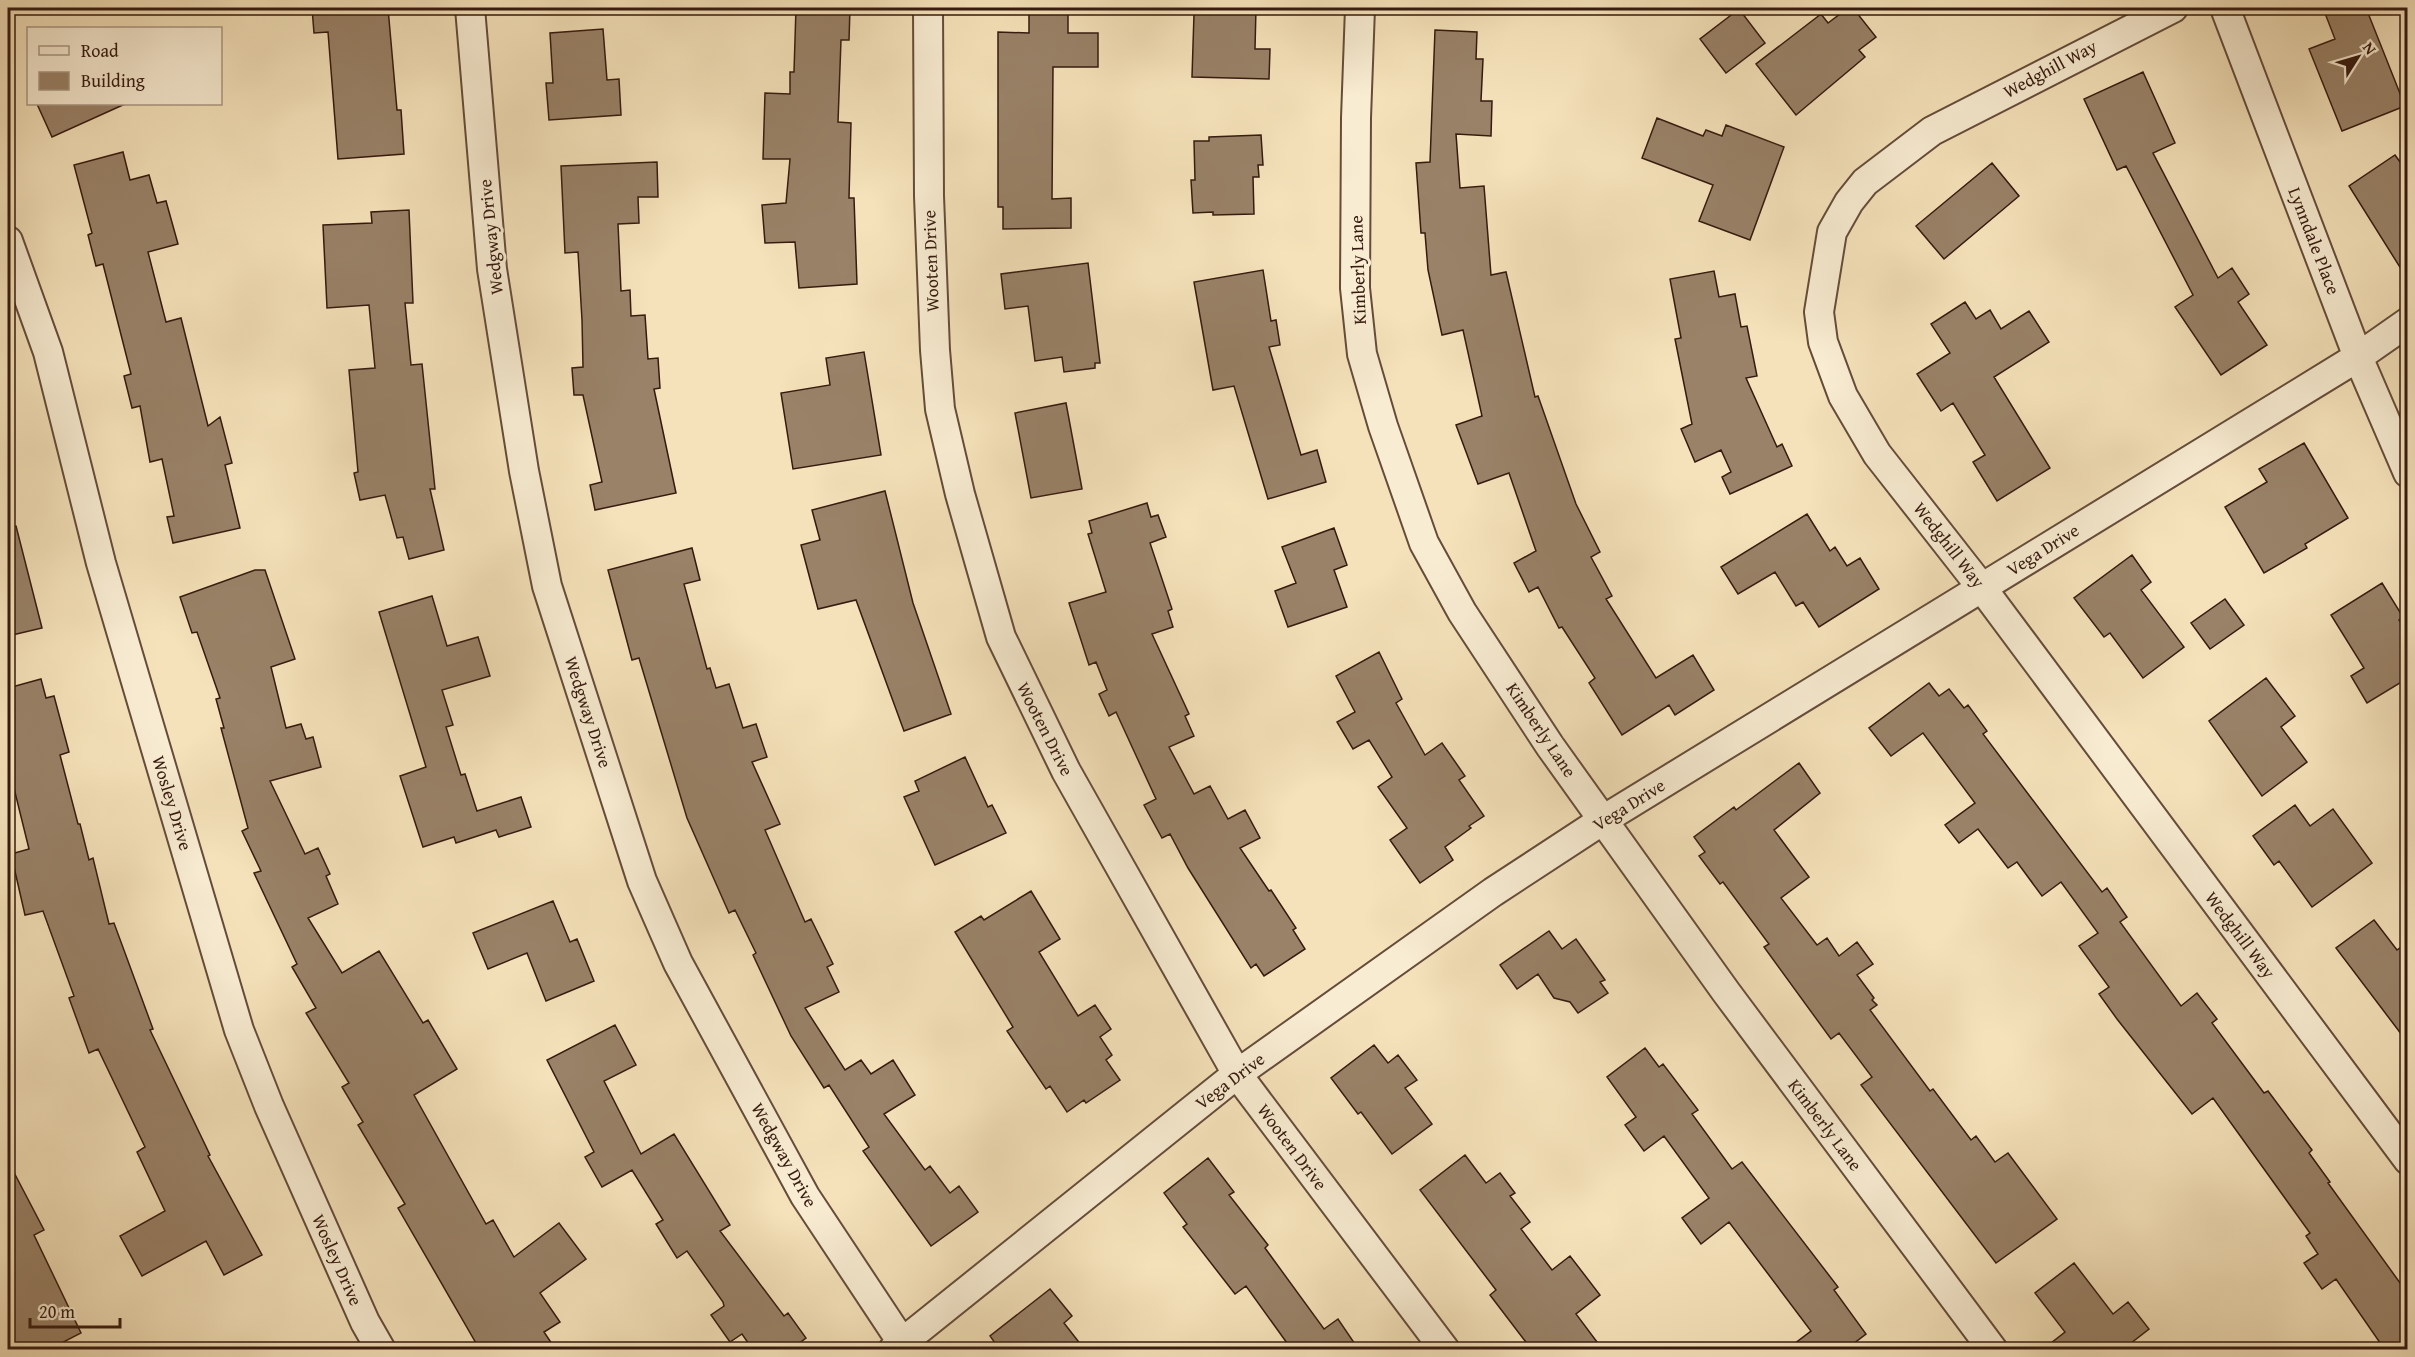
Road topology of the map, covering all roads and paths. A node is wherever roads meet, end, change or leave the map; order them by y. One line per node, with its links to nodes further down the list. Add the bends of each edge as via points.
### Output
1 (470, 8): 14 (street, Wedgway Drive, via 492,268 524,471 547,586 634,858 678,963 805,1196)
2 (928, 8): 12 (street, Wooten Drive, via 929,196 940,409 1001,637 1066,771)
3 (1360, 8): 11 (street, Kimberly Lane, via 1355,288 1362,354 1383,426 1424,543 1462,612)
4 (2173, 8): 10 (street, Wedghill Way, via 1932,131 1865,182 1832,231 1819,312 1823,342 1843,396 1877,454)
5 (2225, 8): 8 (street, Lynndale Place)
6 (8, 242): 15 (street, Wosley Drive, via 48,351 101,563 239,1030 269,1106)
7 (2408, 322): 8 (street, Vega Drive)
8 (2358, 357): 9 (street, Lynndale Place); 10 (street, Vega Drive)
9 (2408, 473)
10 (1982, 588): 11 (street, Vega Drive); 13 (street, Wedghill Way)
11 (1603, 820): 12 (street, Vega Drive, via 1493,892); 17 (street, Kimberly Lane)
12 (1237, 1074): 14 (street, Vega Drive); 16 (street, Wooten Drive)
13 (2408, 1160)
14 (901, 1347)
15 (381, 1350)
16 (1445, 1350)
17 (1993, 1350)

